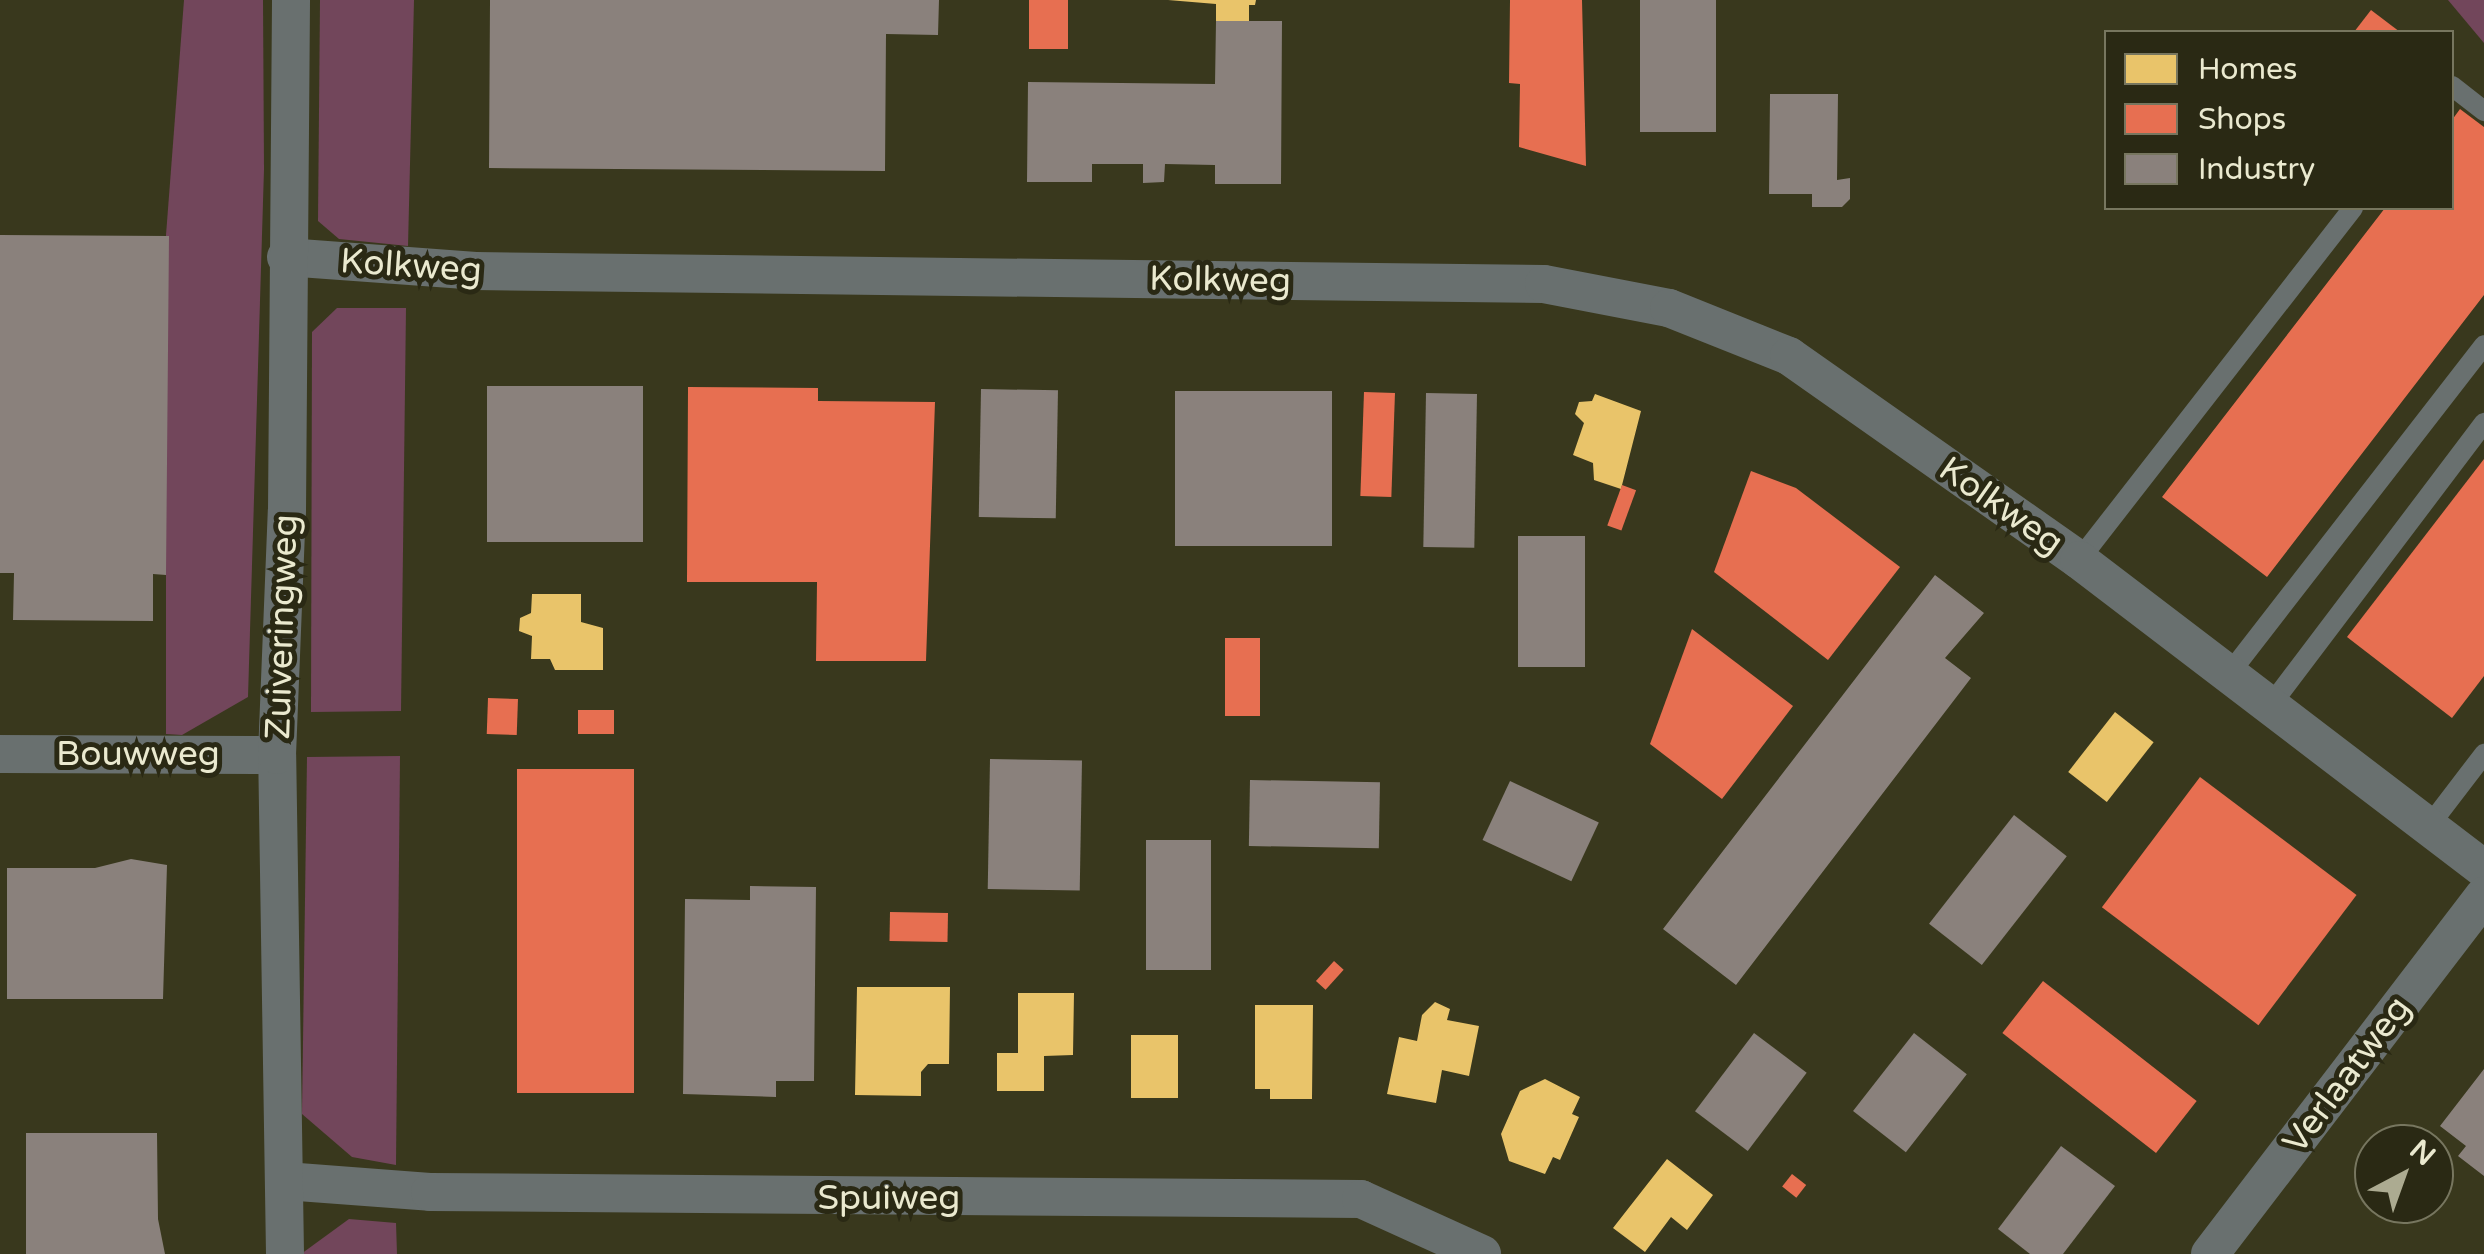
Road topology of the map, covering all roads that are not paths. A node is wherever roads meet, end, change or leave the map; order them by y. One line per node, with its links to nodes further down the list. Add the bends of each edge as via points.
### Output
1 (291, 0): 5 (street, Zuiveringweg)
2 (2454, 88): 3 (lane)
3 (2484, 111)
4 (2350, 210): 8 (lane, Kolkweg)
5 (286, 257): 8 (street, Kolkweg, via 475,271 1544,284 1669,308 1789,356); 13 (street, Zuiveringweg, via 287,511)
6 (2484, 346): 9 (lane)
7 (2484, 423): 10 (lane)
8 (2079, 560): 9 (street, Kolkweg)
9 (2229, 674): 10 (street, Kolkweg)
10 (2270, 706): 14 (street, Kolkweg)
11 (0, 754): 13 (street, Bouwweg)
12 (2484, 754): 14 (lane)
13 (277, 755): 17 (street, Zuiveringweg)
14 (2429, 826): 15 (street, Kolkweg)
15 (2484, 868)
16 (2484, 896): 20 (street, Verlaatweg)
17 (285, 1182): 18 (street, Zuiveringweg); 19 (street, Spuiweg, via 489,1193 1360,1199)
18 (284, 1254)
19 (1482, 1254)
20 (2210, 1254)

